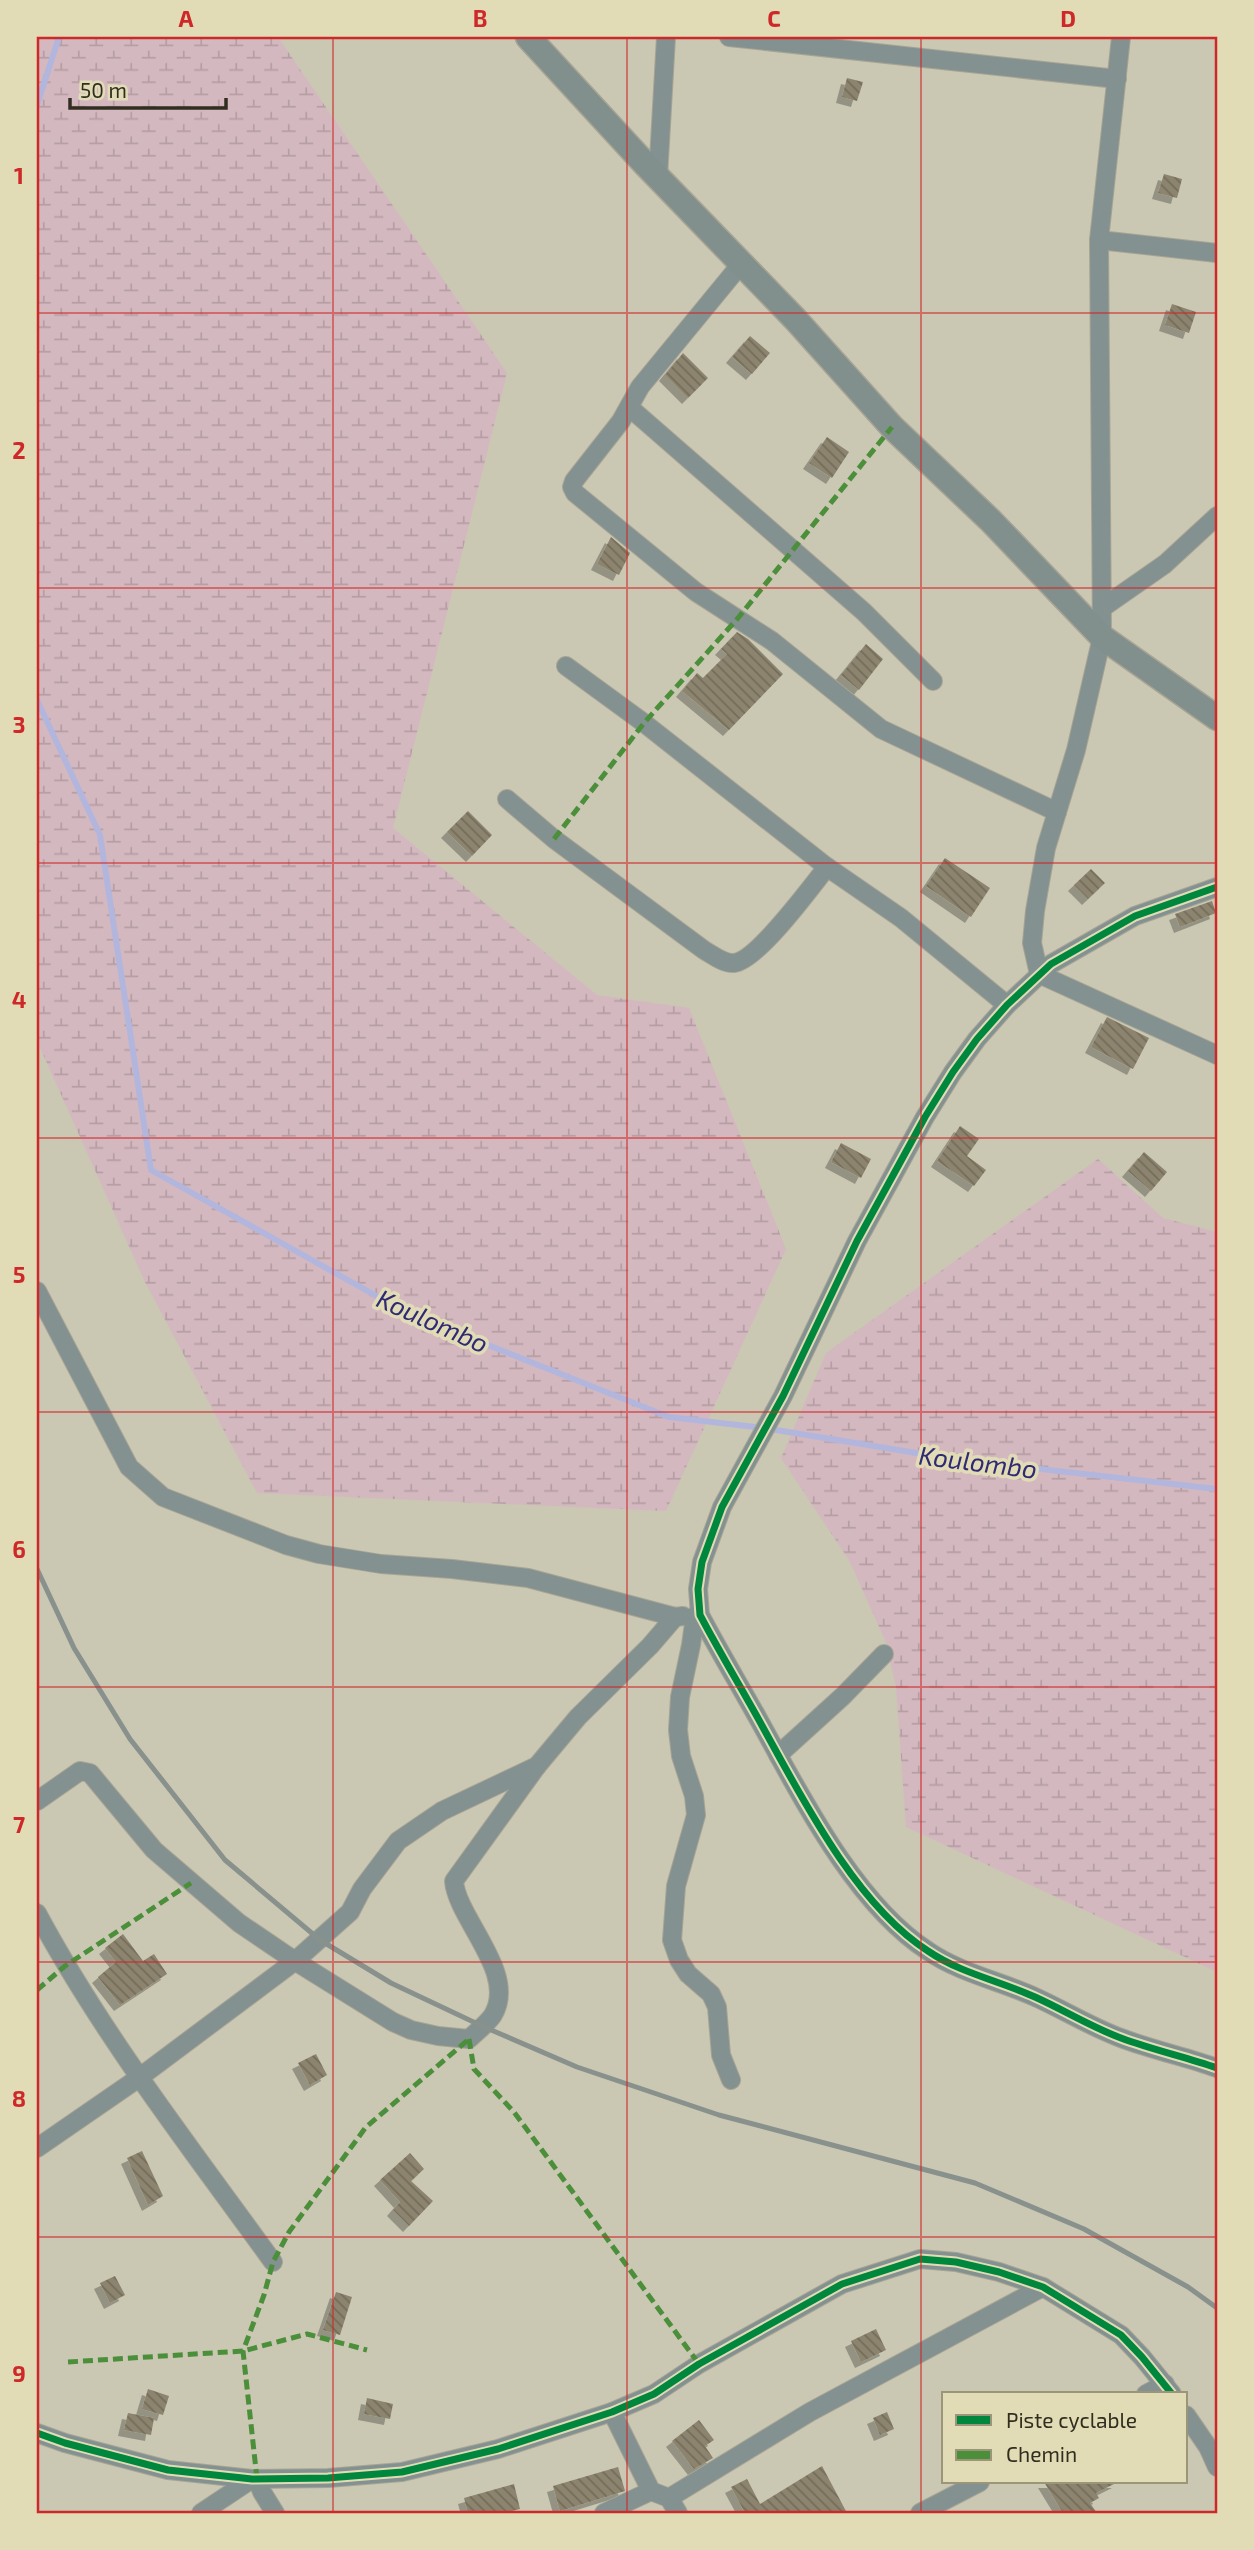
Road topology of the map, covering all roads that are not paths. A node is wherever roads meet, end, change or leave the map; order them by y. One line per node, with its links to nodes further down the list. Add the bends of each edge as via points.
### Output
1 (528, 37): 6 (street)
2 (666, 37): 6 (street)
3 (729, 37): 5 (street)
4 (1121, 37): 5 (street)
5 (1117, 79): 7 (street)
6 (658, 177): 9 (street)
7 (1099, 240): 8 (street); 12 (street)
8 (1217, 253)
9 (741, 264): 10 (street, via 640,387); 13 (street, via 892,427 991,521)
10 (629, 407): 15 (street, via 864,612); 18 (street, via 574,481 575,492 696,592 772,641 881,729)
11 (1217, 516): 12 (street, via 1165,564)
12 (1102, 608): 13 (street)
13 (1102, 638): 16 (street); 18 (street)
14 (566, 666): 19 (street)
15 (933, 681)
16 (1217, 718)
17 (506, 799): 19 (street, via 586,863 729,963 737,963 761,945)
18 (1057, 812): 21 (street, via 1035,911 1032,943)
19 (827, 867): 22 (street, via 901,918)
20 (1217, 887): 21 (street, via 1135,916)
21 (1040, 974): 22 (street); 23 (street)
22 (1007, 1005): 25 (street, via 977,1039 918,1129 857,1241 783,1396 734,1482 702,1562)
23 (1217, 1055)
24 (37, 1291): 26 (street, via 129,1467 163,1497 319,1554 528,1578)
25 (698, 1615): 26 (street); 28 (street); 35 (street, via 680,1697 678,1730 695,1815 676,1885 672,1940 688,1975 710,1994 717,2007 721,2055)
26 (675, 1617): 29 (street)
27 (884, 1654): 28 (street)
28 (778, 1755): 33 (street, via 865,1890 905,1934 929,1952 1121,2038)
29 (537, 1766): 32 (street, via 442,1811 398,1841 350,1912); 32 (street, via 454,1881 455,1892 495,1972 498,1994 493,2015 469,2039 411,2030)
30 (37, 1801): 32 (street, via 80,1771 90,1773 154,1850 239,1923)
31 (37, 1913): 34 (street, via 65,1966)
32 (295, 1962): 34 (street)
33 (1217, 2068)
34 (140, 2077): 36 (street); 37 (street)
35 (731, 2080)
36 (37, 2148)
37 (272, 2262)
38 (1044, 2287): 39 (street, via 1121,2335); 40 (street, via 956,2262 920,2259 842,2284 699,2364 654,2395); 47 (street, via 810,2412)
39 (1169, 2389)
40 (612, 2412): 44 (street, via 498,2449 402,2472); 46 (street)
41 (1188, 2418): 43 (street)
42 (37, 2433): 44 (street, via 168,2470)
43 (1217, 2467)
44 (255, 2479): 48 (street); 49 (street)
45 (976, 2484): 51 (street)
46 (651, 2491): 47 (street); 50 (street)
47 (673, 2506)
48 (201, 2513)
49 (275, 2513)
50 (604, 2513)
51 (920, 2513)

